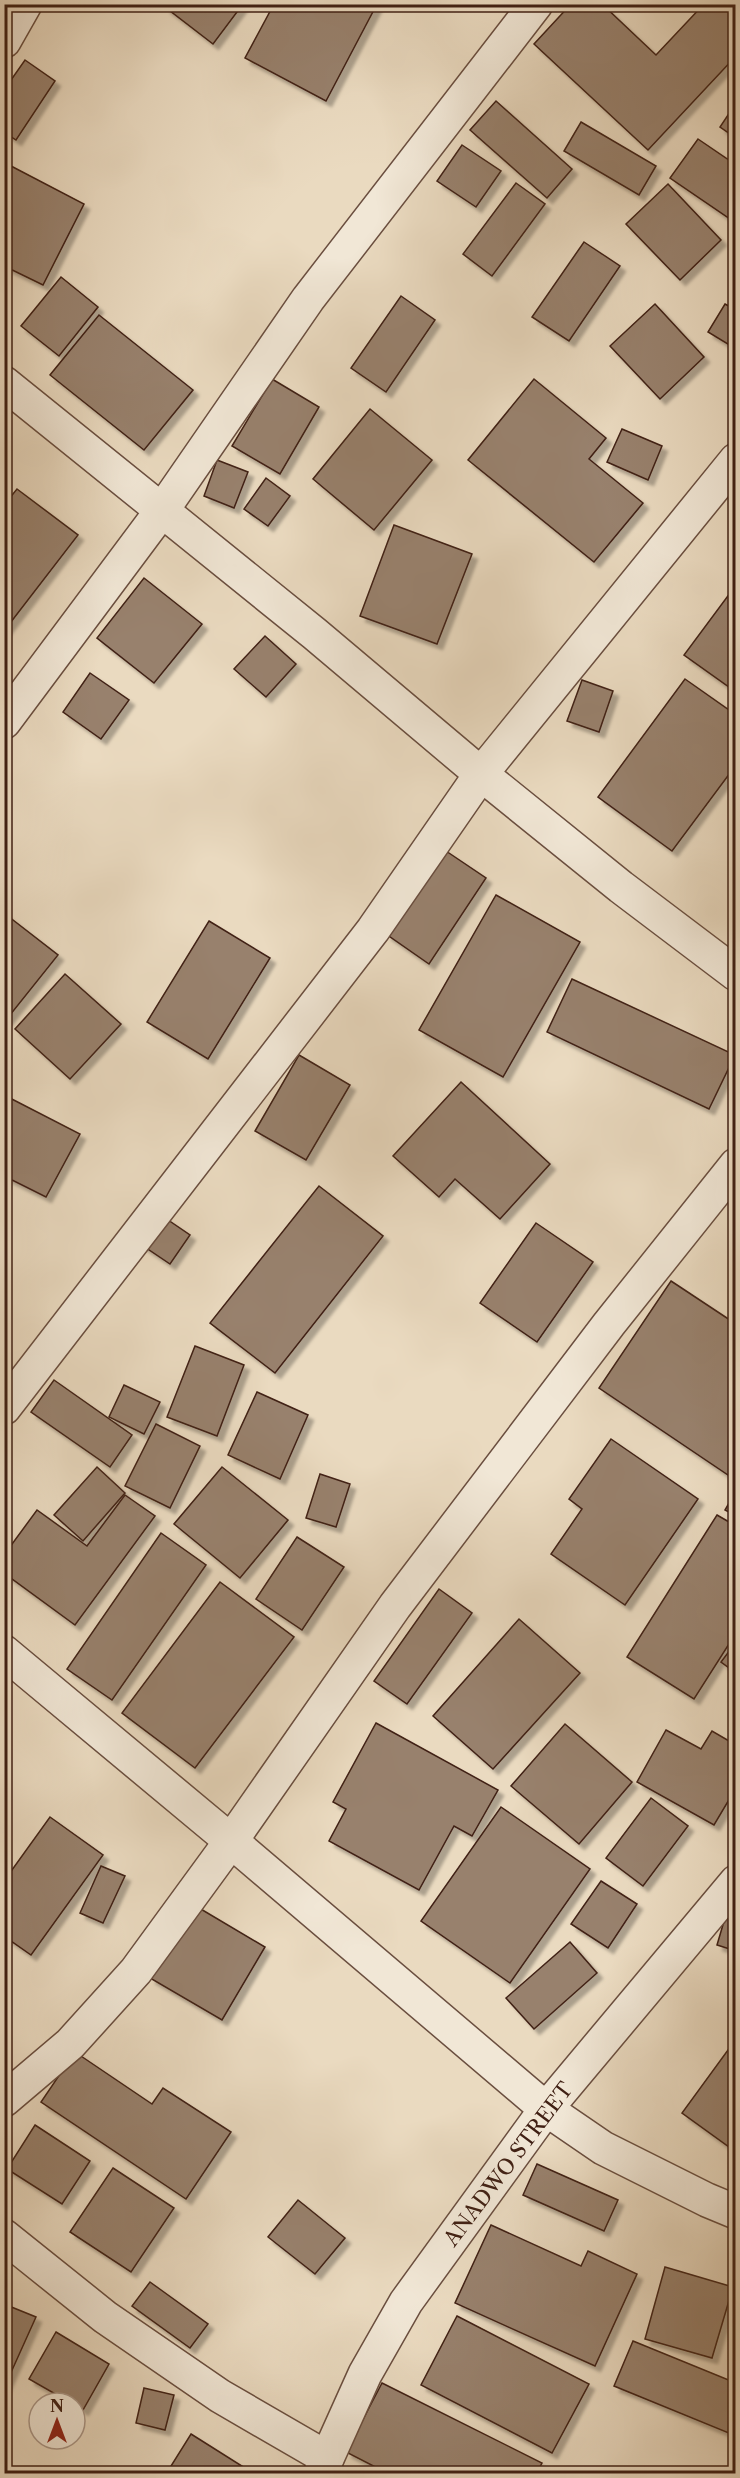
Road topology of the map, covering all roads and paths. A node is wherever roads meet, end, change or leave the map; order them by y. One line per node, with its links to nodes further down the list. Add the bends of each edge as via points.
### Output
1 (25, 4): 3 (street)
2 (536, 4): 6 (street, via 308,299)
3 (4, 41)
4 (4, 383): 6 (street)
5 (735, 460): 8 (street)
6 (162, 508): 7 (street); 8 (street)
7 (4, 722)
8 (481, 774): 9 (street); 11 (street, via 373,930)
9 (735, 974)
10 (735, 1165): 13 (street, via 395,1606)
11 (4, 1408)
12 (4, 1652): 13 (street)
13 (231, 1841): 15 (street, via 136,1971 70,2044); 16 (street)
14 (735, 1882): 16 (street, ANADWO STREET)
15 (4, 2100)
16 (546, 2109): 17 (street, via 603,2148); 19 (street, ANADWO STREET, via 406,2302 365,2374)
17 (735, 2212)
18 (4, 2236): 19 (street, via 105,2317)
19 (323, 2466)

